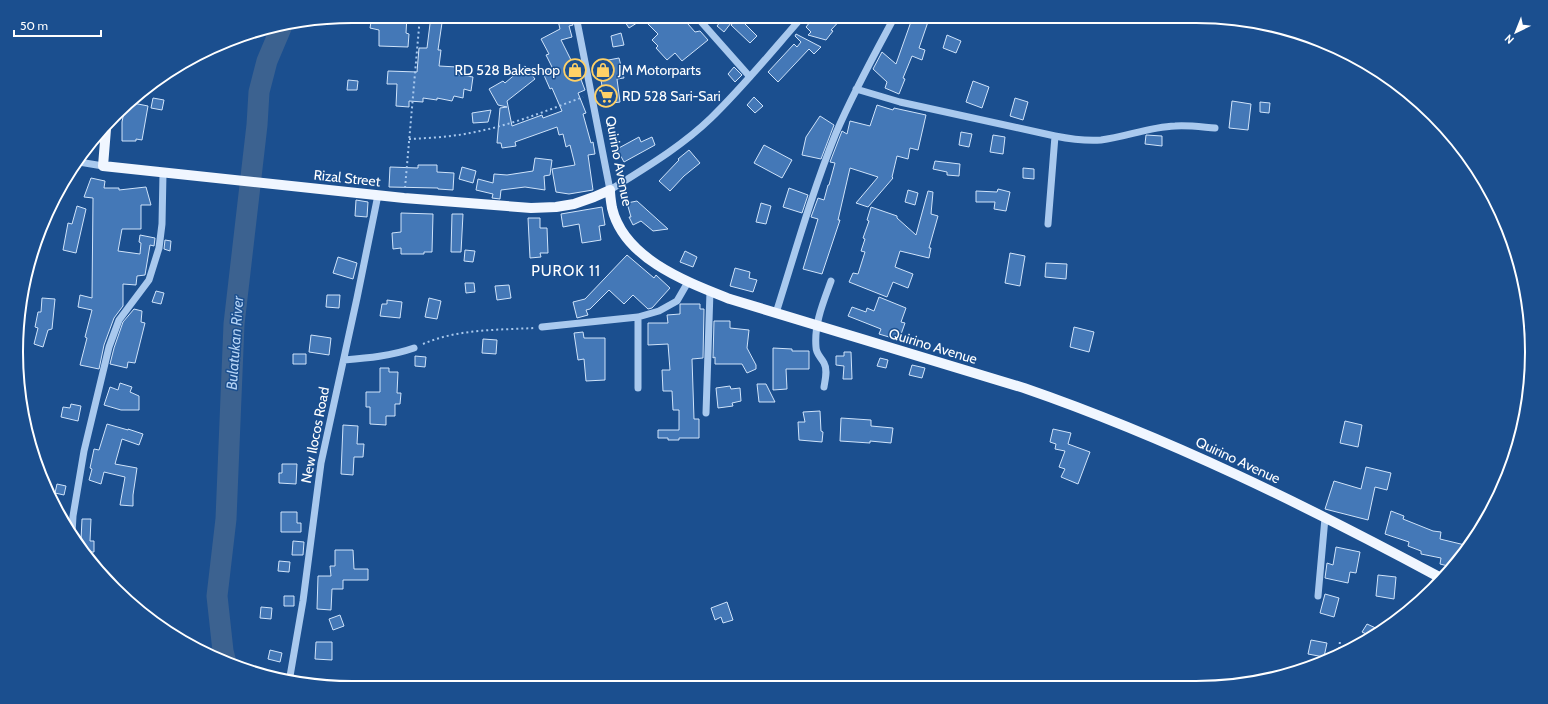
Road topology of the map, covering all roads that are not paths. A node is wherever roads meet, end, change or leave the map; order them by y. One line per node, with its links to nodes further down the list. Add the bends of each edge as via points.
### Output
1 (577, 23): 13 (street, Quirino Avenue)
2 (702, 23): 5 (street)
3 (797, 23): 5 (street)
4 (891, 23): 6 (street)
5 (750, 77): 13 (street, via 688,138 662,158)
6 (856, 89): 9 (street, via 900,102); 19 (street, via 836,134)
7 (1215, 128): 9 (street, via 1175,126 1147,129 1101,140 1077,140)
8 (106, 134): 11 (main road)
9 (1055, 136): 15 (street)
10 (83, 163): 11 (street, Rizal Street)
11 (103, 166): 12 (main road, Rizal Street)
12 (163, 173): 14 (main road, Rizal Street); 29 (street, via 159,248 149,280 119,320 109,347 84,451)
13 (610, 190): 14 (main road, Rizal Street, via 574,204 556,207 500,206); 17 (main road, Quirino Avenue, via 612,209 620,228 630,241 647,258)
14 (378, 195): 24 (street, New Ilocos Road)
15 (1048, 224)
16 (831, 281): 21 (street)
17 (688, 282): 18 (main road, Quirino Avenue); 20 (street, via 673,304)
18 (710, 291): 19 (main road, Quirino Avenue); 27 (street)
19 (776, 313): 21 (main road, Quirino Avenue)
20 (638, 317): 22 (street); 26 (street)
21 (816, 325): 25 (street, via 816,348 826,369); 28 (main road, Quirino Avenue, via 1072,404 1186,451)
22 (542, 327)
23 (414, 348): 24 (street, via 380,357)
24 (344, 360): 32 (street, New Ilocos Road, via 321,463)
25 (824, 387)
26 (638, 388)
27 (706, 413)
28 (1325, 518): 30 (main road, Quirino Avenue); 31 (street)
29 (72, 525)
30 (1437, 576)
31 (1318, 596)
32 (290, 675)

